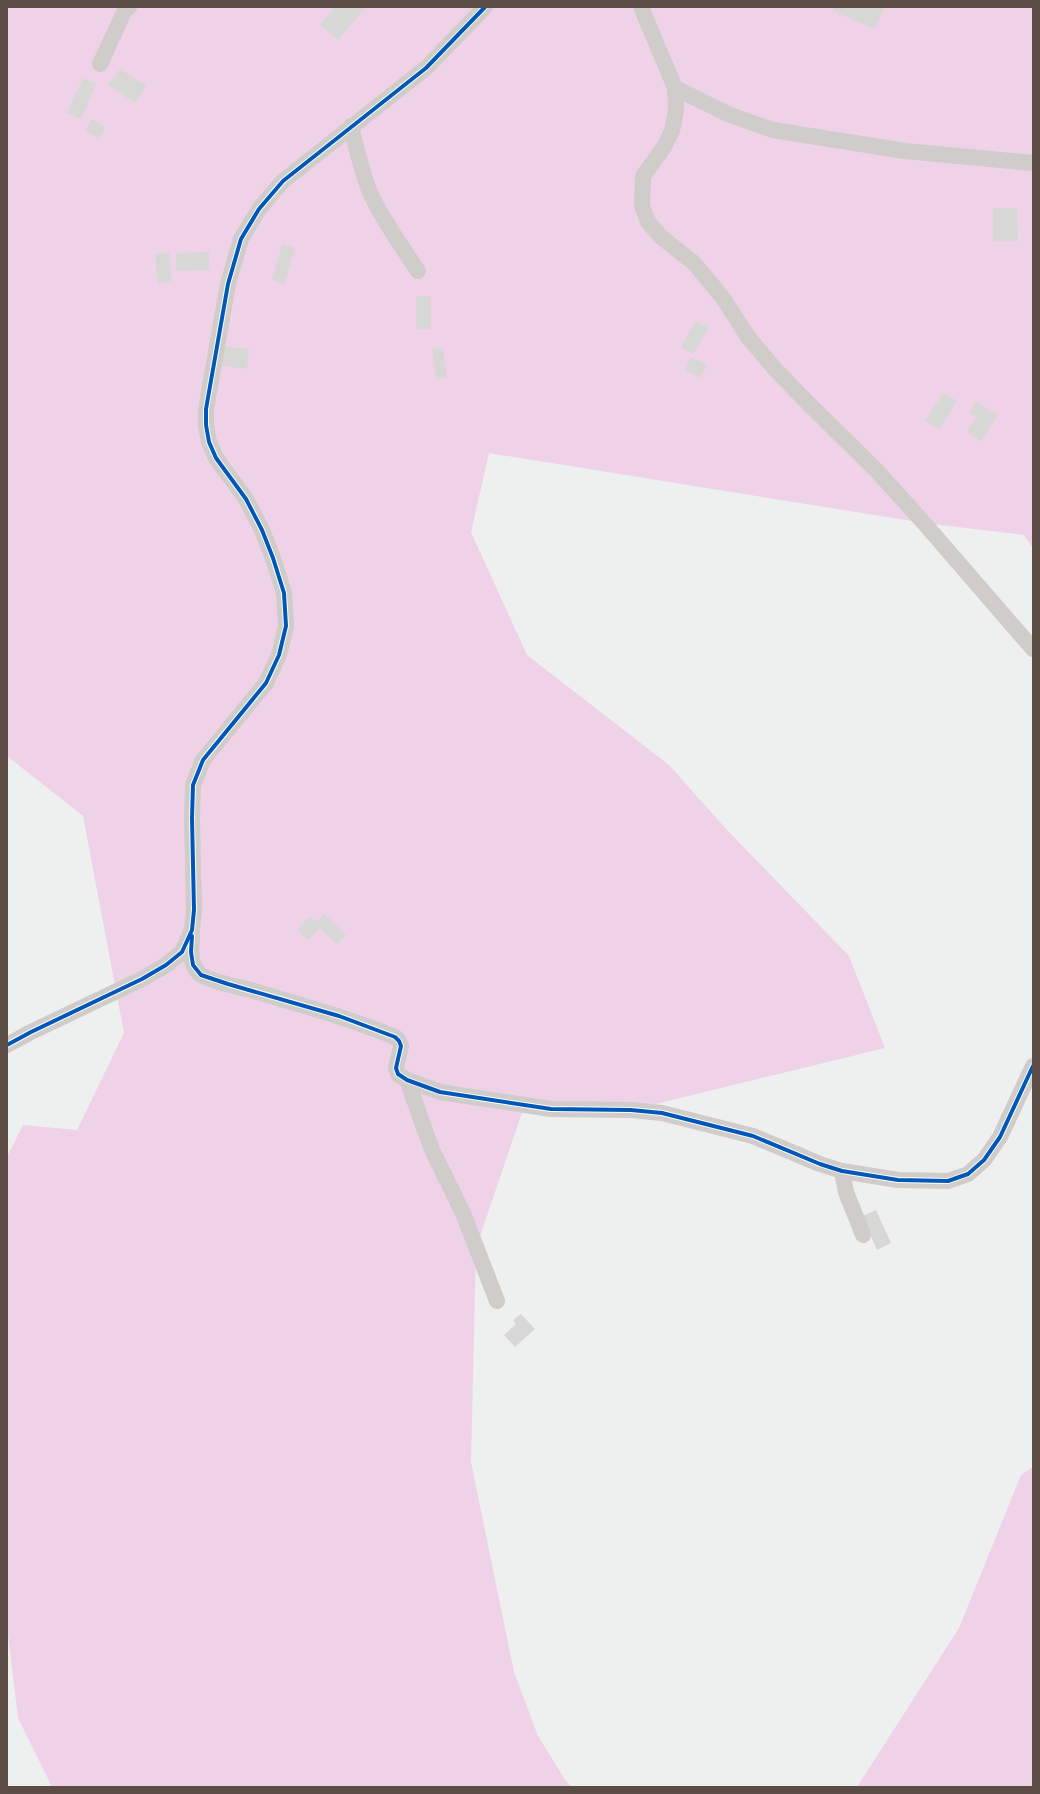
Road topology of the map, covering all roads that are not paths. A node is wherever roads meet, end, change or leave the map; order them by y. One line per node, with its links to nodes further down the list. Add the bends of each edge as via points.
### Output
1 (129, 7): 4 (street, via 125,10)
2 (485, 7): 6 (street, via 426,68)
3 (641, 7): 5 (street)
4 (100, 64)
5 (674, 88): 7 (street, via 730,115 774,130 905,151); 9 (street, via 676,110 672,131 643,176 642,206 648,222 661,237 694,263 723,298 748,337 775,369 924,523)
6 (351, 126): 8 (street, via 358,157 372,197 393,235); 10 (street, via 283,181 259,209 242,239 228,284 206,409 206,425 216,458 246,499 262,530 284,593 286,626 279,655 266,684 203,760 193,786)
7 (1033, 163)
8 (418, 271)
9 (1033, 649)
10 (192, 930): 11 (street, via 182,952 166,966); 13 (street, via 193,965 202,975 339,1016 395,1037 401,1046 396,1068 398,1074)
11 (7, 1044)
12 (1033, 1066): 14 (street, via 1000,1137 984,1160 968,1174 948,1181 898,1180)
13 (407, 1080): 14 (street, via 440,1092 551,1109 662,1113 753,1136); 16 (street, via 432,1150 463,1213)
14 (842, 1171): 15 (street, via 846,1192)
15 (863, 1234)
16 (497, 1301)

